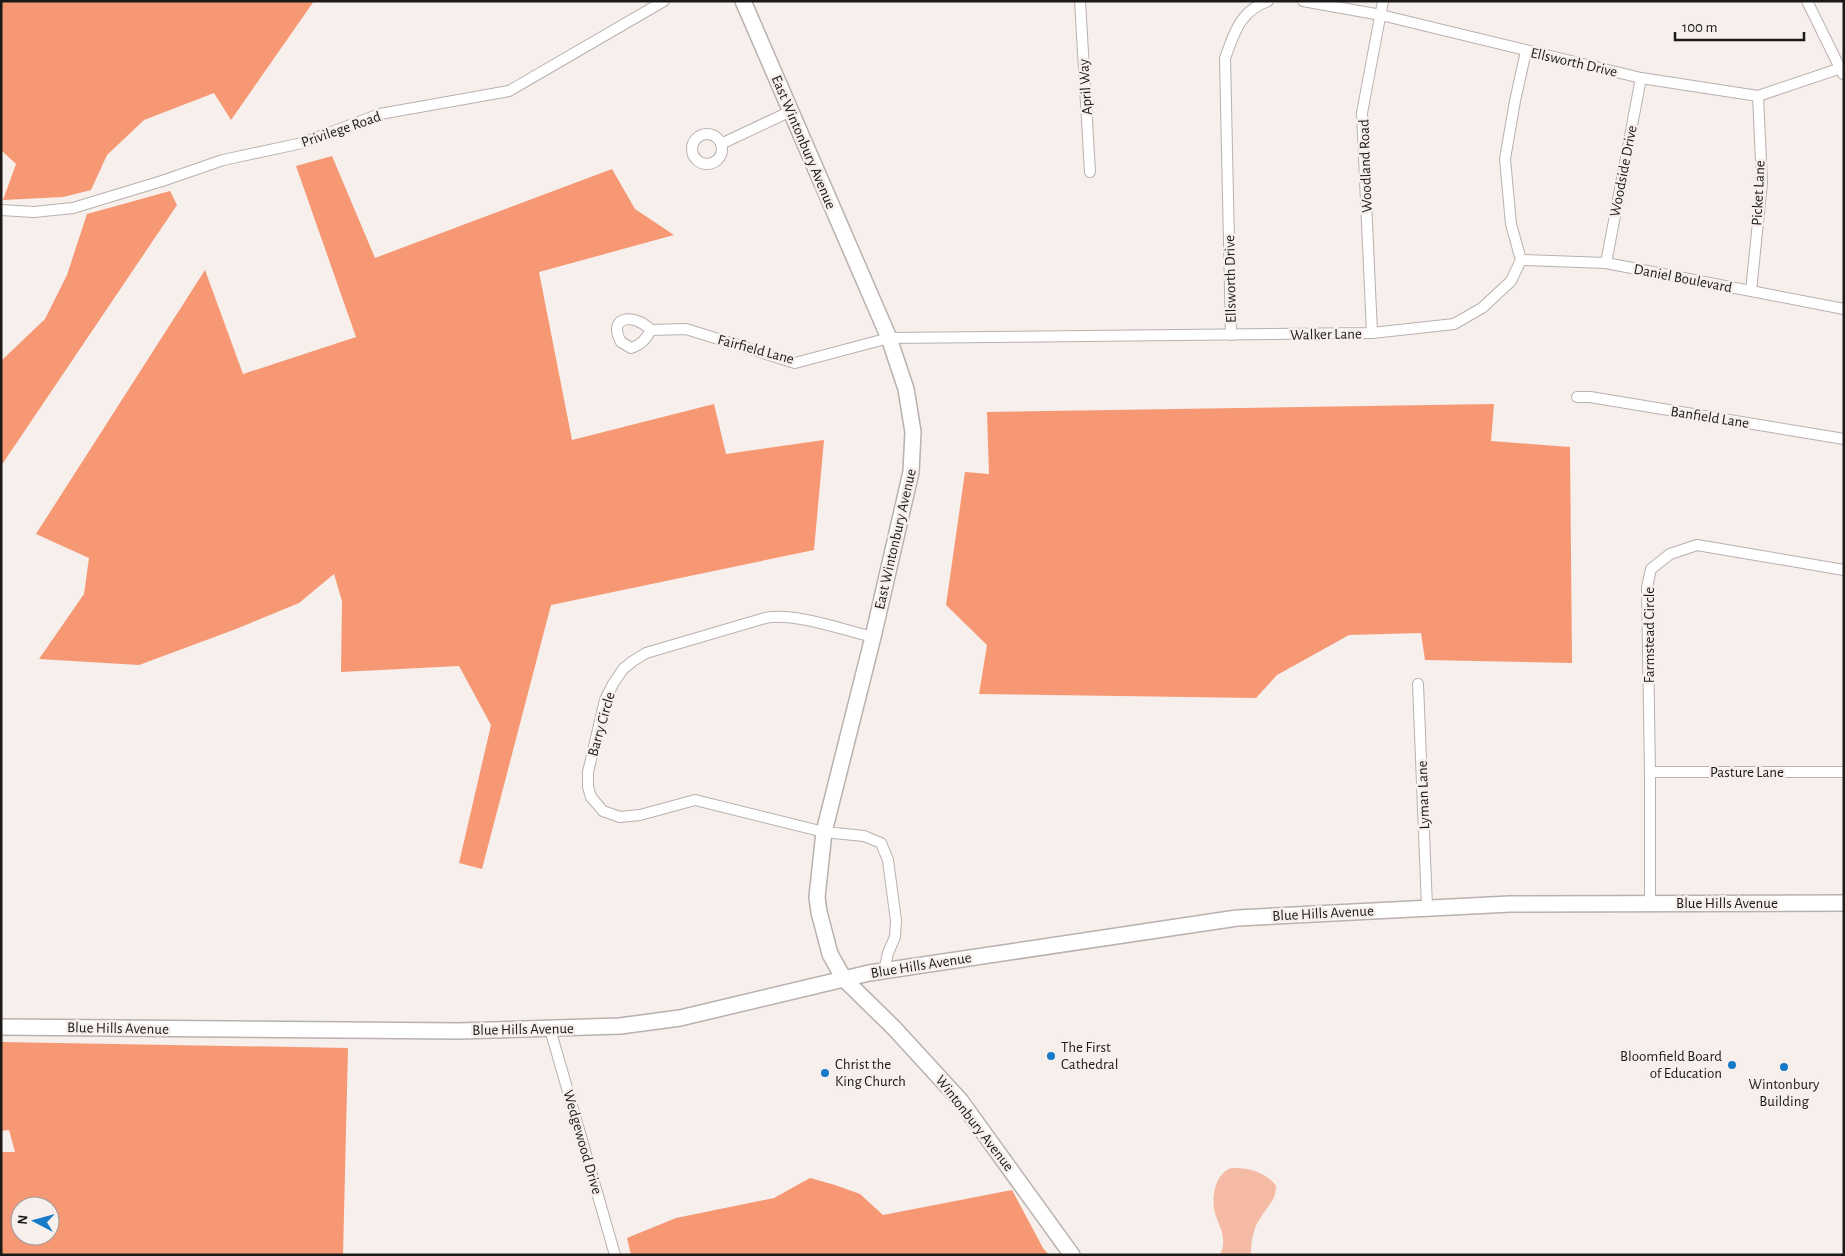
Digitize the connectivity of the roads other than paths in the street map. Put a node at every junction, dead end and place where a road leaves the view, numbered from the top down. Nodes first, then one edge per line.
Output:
1 (664, 1) edge
2 (743, 1) edge
3 (1080, 1) edge
4 (1268, 1) edge
5 (1303, 1) edge
6 (1383, 1) edge
7 (1807, 1) edge
8 (1380, 15) junction
9 (1526, 51) junction
10 (1843, 71) edge
11 (1641, 78) junction
12 (1758, 96) junction
13 (791, 111) junction
14 (721, 144) dead end
15 (1090, 172) dead end
16 (1, 210) edge
17 (1521, 260) junction
18 (1606, 264) junction
19 (1751, 291) junction
20 (1844, 309) edge
21 (651, 330) dead end
22 (1372, 333) junction
23 (1231, 335) junction
24 (889, 338) junction
25 (1577, 397) dead end
26 (1844, 439) edge
27 (1844, 570) edge
28 (873, 637) junction
29 (1418, 684) dead end
30 (1650, 772) junction
31 (1844, 772) edge
32 (824, 832) junction
33 (1650, 903) junction
34 (1844, 903) edge
35 (1427, 907) junction
36 (884, 970) junction
37 (844, 979) junction
38 (1, 1027) edge
39 (550, 1029) junction
40 (615, 1255) edge
41 (1072, 1255) edge

1 - 16 street, Privilege Road
2 - 13 main road, East Wintonbury Avenue
3 - 15 street, April Way
4 - 23 street, Ellsworth Drive
5 - 8 street, Ellsworth Drive
6 - 8 street, Woodland Road
7 - 10 street
8 - 9 street, Ellsworth Drive
8 - 22 street, Woodland Road
9 - 11 street, Ellsworth Drive
9 - 17 street
10 - 12 street, Ellsworth Drive
11 - 12 street, Ellsworth Drive
11 - 18 street, Woodside Drive
12 - 19 street, Picket Lane
13 - 14 street
13 - 24 main road, East Wintonbury Avenue
17 - 18 street, Daniel Boulevard
17 - 22 street, Walker Lane
18 - 19 street, Daniel Boulevard
19 - 20 street, Daniel Boulevard
21 - 24 street, Fairfield Lane
22 - 23 street, Walker Lane
23 - 24 street, Walker Lane
24 - 28 main road, East Wintonbury Avenue
25 - 26 street, Banfield Lane
27 - 30 street, Farmstead Circle
28 - 32 main road, East Wintonbury Avenue
28 - 32 street, Barry Circle
29 - 35 street, Lyman Lane
30 - 31 street, Pasture Lane
30 - 33 street, Farmstead Circle
32 - 36 street, Barry Circle
32 - 37 main road, East Wintonbury Avenue
33 - 34 main road, Blue Hills Avenue
33 - 35 main road, Blue Hills Avenue
35 - 36 main road, Blue Hills Avenue
36 - 37 main road, Blue Hills Avenue
37 - 39 main road, Blue Hills Avenue
37 - 41 main road, Wintonbury Avenue
38 - 39 main road, Blue Hills Avenue
39 - 40 street, Wedgewood Drive

